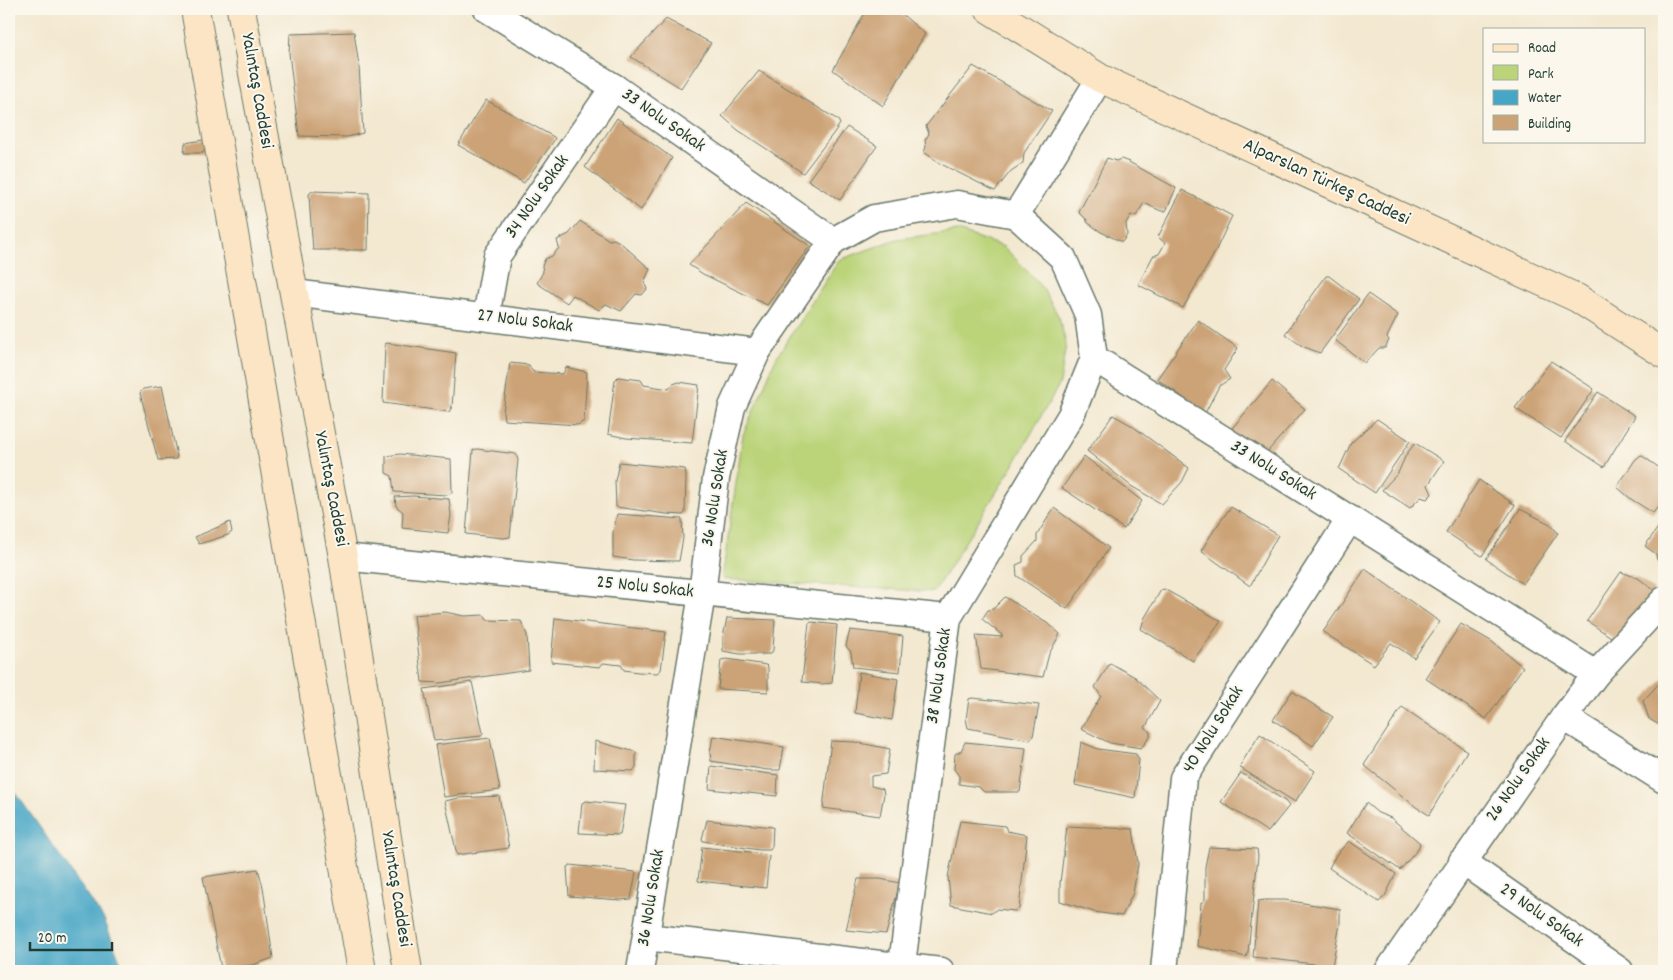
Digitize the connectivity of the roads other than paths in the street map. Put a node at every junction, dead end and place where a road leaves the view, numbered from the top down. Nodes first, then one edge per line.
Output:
1 (195, 9) edge
2 (241, 9) edge
3 (487, 9) edge
4 (989, 9) edge
5 (1100, 78) junction
6 (614, 87) junction
7 (1016, 214) junction
8 (833, 241) junction
9 (294, 293) junction
10 (486, 318) junction
11 (757, 352) junction
12 (1664, 354) edge
13 (1094, 358) junction
14 (1350, 519) junction
15 (343, 557) junction
16 (702, 594) junction
17 (1664, 600) edge
18 (948, 618) junction
19 (1596, 674) junction
20 (1564, 716) junction
21 (1664, 780) edge
22 (1462, 861) junction
23 (646, 937) junction
24 (901, 969) edge
25 (362, 971) edge
26 (408, 971) edge
27 (640, 971) edge
28 (941, 971) edge
29 (1164, 971) edge
30 (1388, 971) edge
31 (1620, 971) edge

1 - 25 main road
2 - 9 main road, Yalıntaş Caddesi
3 - 6 street, 33 Nolu Sokak
4 - 5 main road, Alparslan Türkeş Caddesi
5 - 7 street
5 - 12 main road, Alparslan Türkeş Caddesi
6 - 8 street, 33 Nolu Sokak
6 - 10 street, 34 Nolu Sokak
7 - 8 street, 36 Nolu Sokak
7 - 13 street
8 - 11 street, 36 Nolu Sokak
9 - 10 street, 27 Nolu Sokak
9 - 15 main road, Yalıntaş Caddesi
10 - 11 street, 27 Nolu Sokak
11 - 16 street, 36 Nolu Sokak
13 - 14 street, 33 Nolu Sokak
13 - 18 street, 38 Nolu Sokak
14 - 19 street, 33 Nolu Sokak
14 - 29 street, 40 Nolu Sokak
15 - 16 street, 25 Nolu Sokak
15 - 26 main road, Yalıntaş Caddesi
16 - 18 street, 25 Nolu Sokak
16 - 23 street, 36 Nolu Sokak
17 - 19 street, 26 Nolu Sokak
18 - 24 street, 38 Nolu Sokak
19 - 20 street, 26 Nolu Sokak
20 - 21 street
20 - 22 street, 26 Nolu Sokak
22 - 30 street, 26 Nolu Sokak
22 - 31 street, 29 Nolu Sokak
23 - 24 street
23 - 27 street, 36 Nolu Sokak
24 - 28 street

